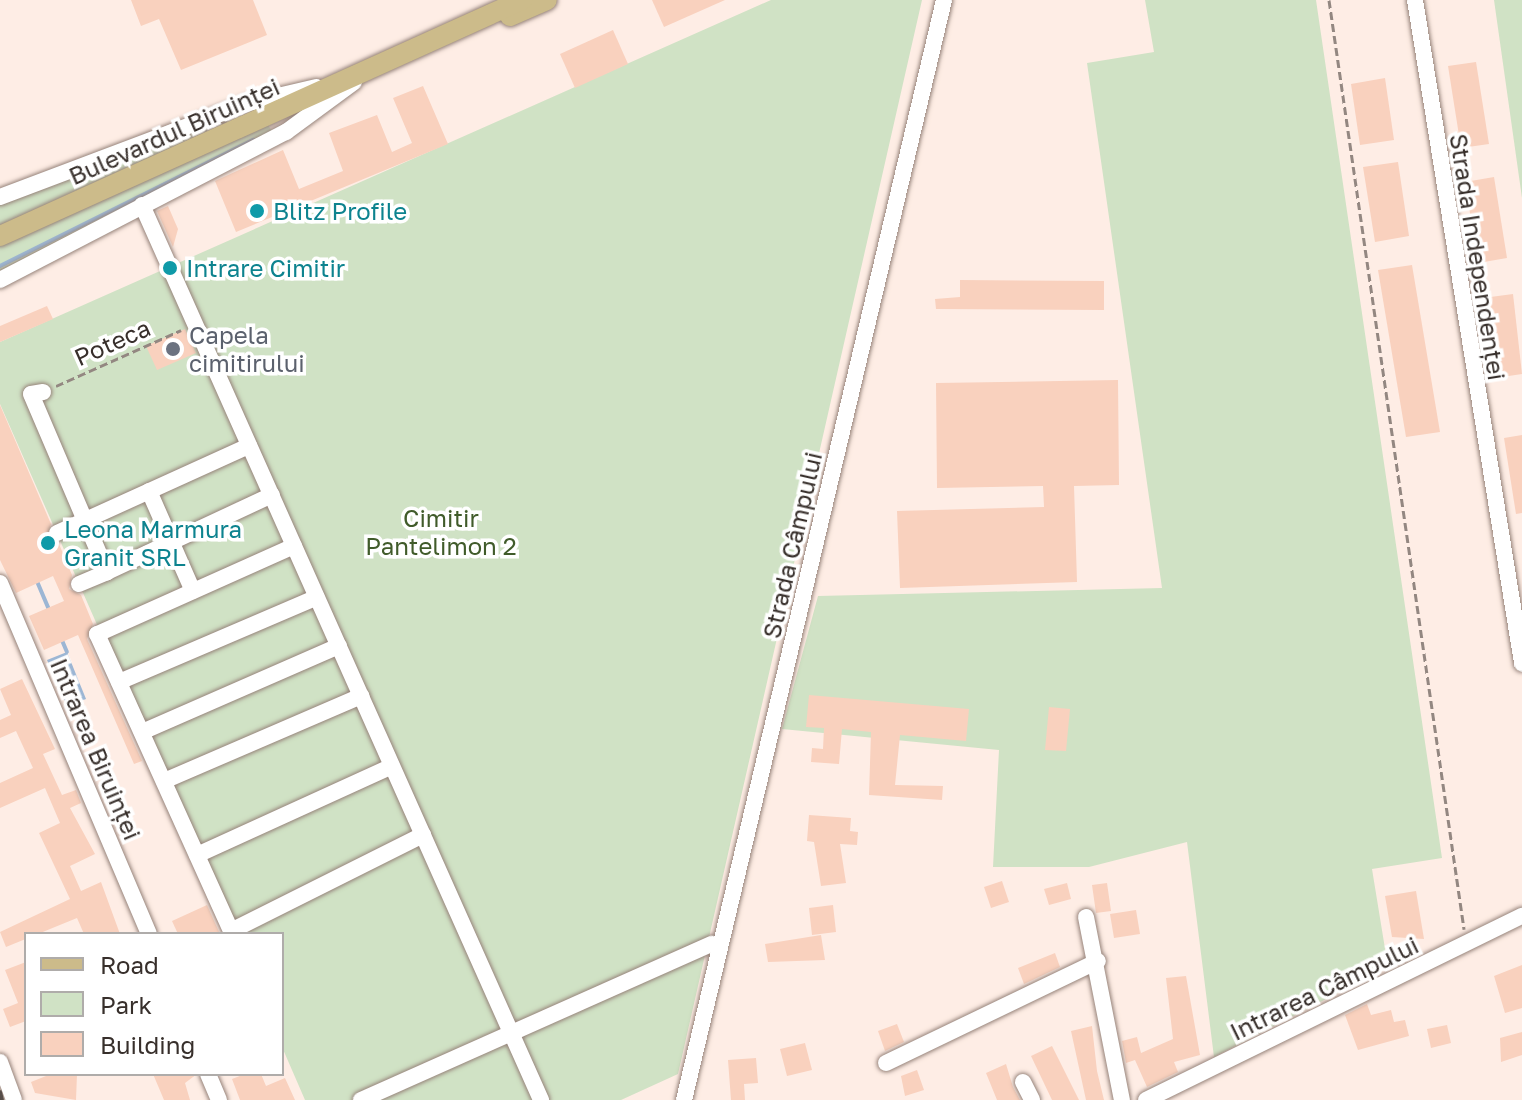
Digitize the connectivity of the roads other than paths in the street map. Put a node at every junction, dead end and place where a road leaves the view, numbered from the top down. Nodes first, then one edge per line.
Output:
1 (522, 0) edge
2 (547, 0) edge
3 (944, 0) edge
4 (1415, 0) edge
5 (365, 75) junction
6 (0, 197) edge
7 (142, 205) junction
8 (0, 236) edge
9 (0, 280) edge
10 (43, 392) road end
11 (249, 446) junction
12 (149, 491) junction
13 (272, 495) junction
14 (85, 520) junction
15 (57, 533) dead end
16 (171, 542) junction
17 (294, 546) junction
18 (107, 572) junction
19 (0, 583) edge
20 (79, 584) dead end
21 (193, 591) junction
22 (317, 597) junction
23 (339, 646) junction
24 (1522, 663) edge
25 (119, 682) junction
26 (361, 696) junction
27 (142, 732) junction
28 (392, 766) junction
29 (164, 781) junction
30 (423, 835) junction
31 (197, 855) junction
32 (1522, 916) edge
33 (1086, 917) dead end
34 (148, 932) edge
35 (712, 944) dead end
36 (1098, 961) junction
37 (510, 1032) junction
38 (0, 1062) edge
39 (886, 1063) dead end
40 (209, 1076) edge
41 (1023, 1082) dead end
42 (14, 1100) edge
43 (219, 1100) edge
44 (361, 1100) edge
45 (541, 1100) edge
46 (684, 1100) edge
47 (1032, 1100) edge
48 (1122, 1100) edge
49 (1146, 1100) edge

1 - 5 main road, Bulevardul Biruinței
2 - 5 main road, Bulevardul Biruinței
3 - 46 street, Strada Câmpului
4 - 24 street, Strada Independenței
5 - 6 street
5 - 7 street
5 - 8 main road, Bulevardul Biruinței
7 - 9 street
7 - 11 street
10 - 14 street
11 - 12 street
11 - 13 street
12 - 14 street
12 - 16 street
13 - 16 street
13 - 17 street
14 - 15 street
14 - 18 street
16 - 18 street
16 - 21 street
17 - 21 street
17 - 22 street
18 - 20 street
19 - 34 street, Intrarea Biruinței
21 - 25 street
22 - 23 street
22 - 25 street
23 - 26 street
23 - 27 street
25 - 27 street
26 - 28 street
26 - 29 street
27 - 29 street
28 - 30 street
28 - 31 street
29 - 31 street
30 - 31 street
30 - 37 street
32 - 49 street, Intrarea Câmpului
33 - 36 street
35 - 37 street
36 - 39 street
36 - 48 street
37 - 44 street
37 - 45 street
38 - 42 street
40 - 43 street
41 - 47 street

